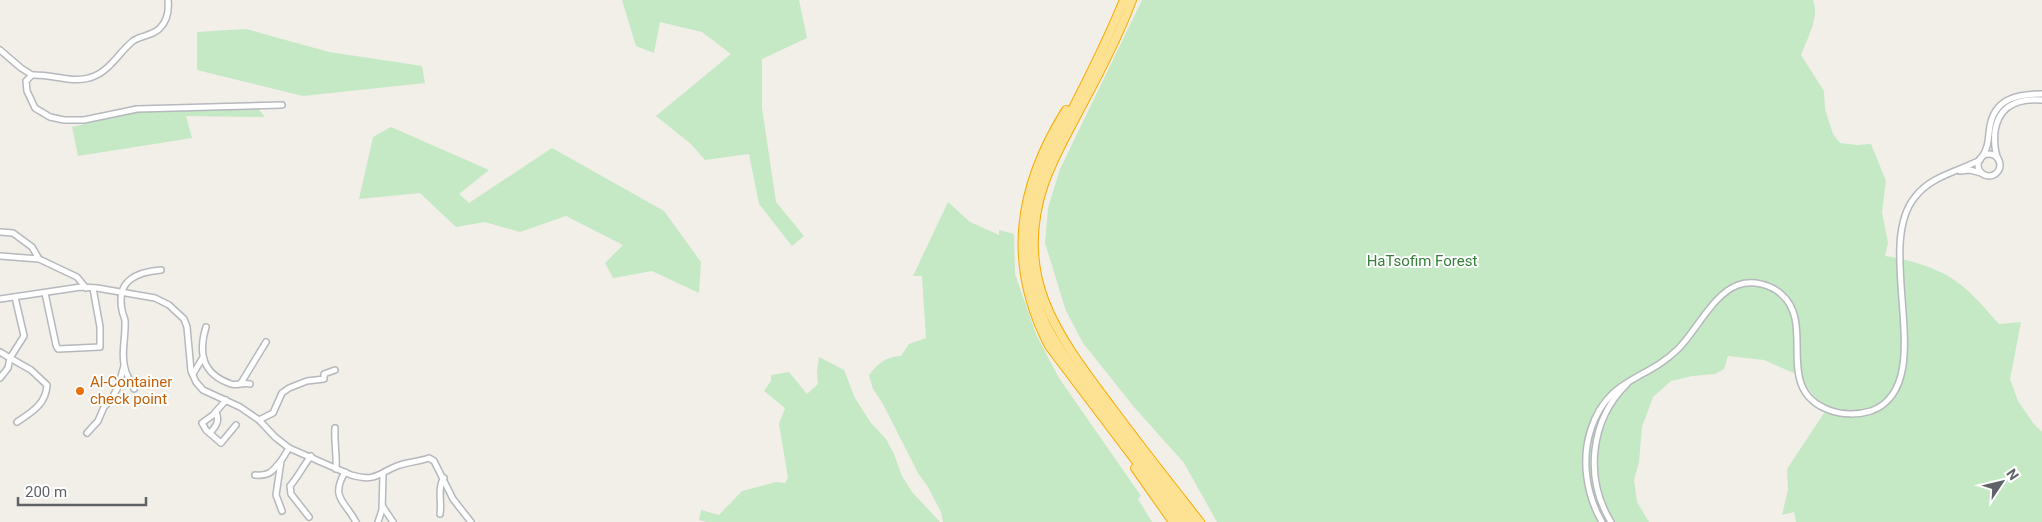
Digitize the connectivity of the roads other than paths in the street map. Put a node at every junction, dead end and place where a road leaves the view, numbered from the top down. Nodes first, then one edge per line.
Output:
1 (168, 0) edge
2 (1124, 0) edge
3 (1132, 0) edge
4 (0, 50) edge
5 (1096, 63) junction
6 (32, 75) junction
7 (2042, 94) edge
8 (2042, 100) edge
9 (282, 105) dead end
10 (1981, 158) junction
11 (1998, 158) junction
12 (1950, 173) junction
13 (1984, 174) junction
14 (0, 232) edge
15 (0, 256) edge
16 (39, 259) junction
17 (161, 270) dead end
18 (86, 288) junction
19 (93, 288) junction
20 (123, 292) junction
21 (45, 293) junction
22 (15, 297) junction
23 (0, 299) edge
24 (206, 327) dead end
25 (266, 342) dead end
26 (0, 352) edge
27 (10, 358) junction
28 (202, 359) junction
29 (124, 366) junction
30 (335, 370) dead end
31 (1642, 373) junction
32 (192, 374) junction
33 (0, 378) edge
34 (241, 383) junction
35 (250, 384) dead end
36 (134, 389) dead end
37 (1085, 394) junction
38 (226, 400) junction
39 (216, 412) junction
40 (258, 420) junction
41 (17, 422) dead end
42 (236, 425) dead end
43 (335, 428) dead end
44 (87, 433) dead end
45 (210, 433) junction
46 (289, 448) junction
47 (310, 456) junction
48 (280, 461) junction
49 (336, 468) junction
50 (345, 472) junction
51 (382, 474) junction
52 (255, 475) dead end
53 (444, 478) junction
54 (382, 506) junction
55 (282, 511) dead end
56 (440, 514) dead end
57 (309, 517) dead end
58 (356, 522) edge
59 (378, 522) edge
60 (393, 522) edge
61 (471, 522) edge
62 (1173, 522) edge
63 (1182, 522) edge
64 (1191, 522) edge
65 (1200, 522) edge
66 (1602, 522) edge
67 (1611, 522) edge

1 - 6 street
2 - 5 highway
3 - 65 highway
4 - 6 street
5 - 37 highway
5 - 64 highway
6 - 9 street
7 - 10 street
8 - 11 street
10 - 11 street
10 - 12 street
10 - 13 street
11 - 13 street
12 - 13 street
12 - 31 street
14 - 16 street
15 - 16 street
16 - 18 street
17 - 20 street
18 - 19 street
18 - 21 street
19 - 20 street
19 - 21 street
20 - 29 street
20 - 32 street
21 - 22 street
22 - 23 street
22 - 27 street
24 - 28 street
25 - 34 street
26 - 27 street
27 - 33 street
27 - 41 street
28 - 32 street
28 - 34 street
29 - 36 street
29 - 44 street
30 - 40 street
31 - 66 street
31 - 67 street
32 - 38 street
34 - 35 street
37 - 62 highway
37 - 63 highway
38 - 39 street
38 - 40 street
39 - 45 street
39 - 45 street
40 - 46 street
42 - 45 street
43 - 49 street
46 - 47 street
46 - 48 street
47 - 49 street
47 - 57 street
48 - 52 street
48 - 55 street
49 - 50 street
50 - 51 street
50 - 58 street
51 - 53 street
51 - 54 street
53 - 56 street
53 - 61 street
54 - 59 street
54 - 60 street

